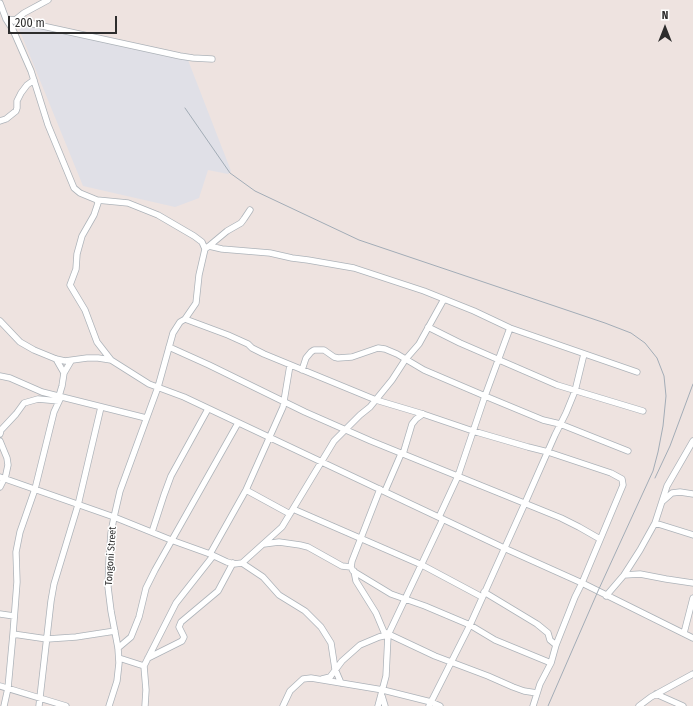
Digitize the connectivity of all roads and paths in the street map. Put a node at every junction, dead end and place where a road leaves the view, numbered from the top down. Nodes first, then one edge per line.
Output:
1 (48, 0) edge
2 (0, 3) edge
3 (6, 19) junction
4 (15, 20) junction
5 (13, 30) junction
6 (212, 59) dead end
7 (34, 80) junction
8 (0, 121) edge
9 (97, 200) junction
10 (250, 210) dead end
11 (207, 247) junction
12 (444, 299) junction
13 (185, 319) junction
14 (0, 321) edge
15 (428, 327) junction
16 (510, 328) junction
17 (169, 347) junction
18 (584, 354) junction
19 (499, 358) junction
20 (56, 359) junction
21 (111, 360) junction
22 (405, 360) junction
23 (71, 361) junction
24 (290, 365) junction
25 (302, 370) junction
26 (637, 372) dead end
27 (64, 374) junction
28 (0, 376) edge
29 (158, 388) junction
30 (575, 391) junction
31 (485, 396) junction
32 (60, 398) junction
33 (376, 400) junction
34 (285, 401) junction
35 (101, 407) junction
36 (208, 409) junction
37 (643, 411) dead end
38 (423, 414) junction
39 (146, 418) junction
40 (238, 423) junction
41 (560, 424) junction
42 (345, 430) junction
43 (473, 432) junction
44 (0, 434) edge
45 (270, 437) junction
46 (0, 441) edge
47 (693, 441) edge
48 (628, 451) dead end
49 (548, 452) junction
50 (690, 452) edge
51 (402, 454) junction
52 (322, 462) junction
53 (458, 476) junction
54 (3, 478) edge
55 (0, 487) edge
56 (35, 489) junction
57 (246, 490) junction
58 (382, 490) junction
59 (693, 494) edge
60 (525, 503) junction
61 (661, 503) junction
62 (78, 504) junction
63 (291, 512) junction
64 (114, 518) junction
65 (441, 518) junction
66 (655, 523) junction
67 (152, 532) junction
68 (693, 535) edge
69 (361, 538) junction
70 (600, 539) junction
71 (171, 540) junction
72 (261, 545) junction
73 (504, 548) junction
74 (211, 555) junction
75 (233, 563) junction
76 (242, 563) junction
77 (422, 565) junction
78 (353, 569) junction
79 (624, 575) junction
80 (582, 583) junction
81 (693, 583) edge
82 (483, 595) junction
83 (606, 596) junction
84 (693, 598) edge
85 (406, 599) junction
86 (0, 614) edge
87 (14, 616) junction
88 (470, 625) junction
89 (115, 631) junction
90 (684, 633) junction
91 (13, 634) junction
92 (388, 634) junction
93 (693, 638) edge
94 (47, 639) junction
95 (556, 645) junction
96 (118, 648) junction
97 (119, 658) junction
98 (148, 658) junction
99 (452, 662) junction
100 (551, 663) junction
101 (144, 666) junction
102 (335, 669) junction
103 (693, 674) edge
104 (318, 679) junction
105 (341, 683) junction
106 (0, 686) edge
107 (8, 688) junction
108 (382, 693) junction
109 (537, 693) junction
110 (656, 694) junction
111 (39, 697) junction
112 (430, 704) edge
113 (4, 706) edge
114 (39, 706) edge
115 (66, 706) edge
116 (109, 706) edge
117 (145, 706) edge
118 (283, 706) edge
119 (378, 706) edge
120 (385, 706) edge
121 (440, 706) edge
122 (533, 706) edge
123 (639, 706) edge
124 (683, 706) edge

1 - 4 street
2 - 3 street
3 - 4 street
3 - 5 street
4 - 5 street
4 - 6 street
5 - 7 street
7 - 8 street
7 - 9 street
9 - 11 street
9 - 21 street
10 - 11 street
11 - 12 street
11 - 13 street, Tongoni Street
12 - 15 street
12 - 16 street
13 - 17 street, Tongoni Street
13 - 24 street
14 - 20 street
15 - 19 street
15 - 22 street
16 - 18 street
16 - 19 street
17 - 29 street, Tongoni Street
17 - 34 street
18 - 26 street
18 - 30 street
19 - 30 street
19 - 31 street
20 - 23 street
20 - 27 street
21 - 23 street
21 - 29 street
22 - 25 street
22 - 31 street
22 - 33 street
23 - 27 street
24 - 25 street
24 - 34 street
25 - 33 street
27 - 32 street
28 - 32 street
29 - 36 street
29 - 39 street, Tongoni Street
30 - 37 street
30 - 41 street
31 - 41 street
31 - 43 street
32 - 35 street
32 - 44 street
32 - 56 street
33 - 38 street
33 - 42 street
34 - 42 street
34 - 45 street
35 - 39 street
35 - 62 street
36 - 40 street
36 - 67 street
38 - 43 street
38 - 51 street
39 - 64 street, Tongoni Street
40 - 45 street
40 - 71 street
41 - 48 street
41 - 49 street
42 - 51 street
42 - 52 street
43 - 49 street
43 - 53 street
45 - 52 street
45 - 57 street
46 - 54 street
47 - 50 street
49 - 60 street
49 - 70 street
50 - 61 street
51 - 53 street
51 - 58 street
52 - 58 street
52 - 63 street
53 - 60 street
53 - 65 street
54 - 55 street
54 - 56 street
56 - 62 street
56 - 87 street
57 - 63 street
57 - 74 street
58 - 65 street
58 - 69 street
59 - 61 street
60 - 70 street
60 - 73 street
61 - 66 street
62 - 64 street
62 - 94 street
63 - 69 street
63 - 72 street
64 - 67 street
64 - 89 street, Tongoni Street
65 - 73 street
65 - 77 street
66 - 68 street
66 - 79 street
67 - 71 street
69 - 77 street
69 - 78 street
70 - 80 street
71 - 74 street
71 - 96 street
72 - 76 street
72 - 78 street
73 - 80 street
73 - 82 street
74 - 75 street
74 - 98 street
75 - 76 street
75 - 98 street
76 - 102 street
77 - 82 street
77 - 85 street
78 - 85 street
78 - 92 street
79 - 81 street
79 - 83 street
80 - 83 street
80 - 95 street
82 - 88 street
82 - 95 street
83 - 90 street
84 - 90 street
85 - 88 street
85 - 92 street
86 - 87 street
87 - 91 street
88 - 99 street
88 - 100 street
89 - 94 street
89 - 96 street, Tongoni Street
90 - 93 street
91 - 94 street
91 - 107 street
92 - 99 street
92 - 102 street
92 - 108 street
94 - 111 street
95 - 100 street
96 - 97 street, Tongoni Street
97 - 101 street
97 - 116 street, Tongoni Street
98 - 101 street
99 - 109 street
99 - 112 street
100 - 109 street
101 - 117 street
102 - 104 street
102 - 105 street
103 - 110 street
104 - 105 street
104 - 118 street
105 - 108 street
106 - 107 street
107 - 111 street
107 - 113 street
108 - 112 street
108 - 119 street
108 - 120 street
109 - 122 street
110 - 123 street
110 - 124 street
111 - 114 street
111 - 115 street
112 - 121 street

